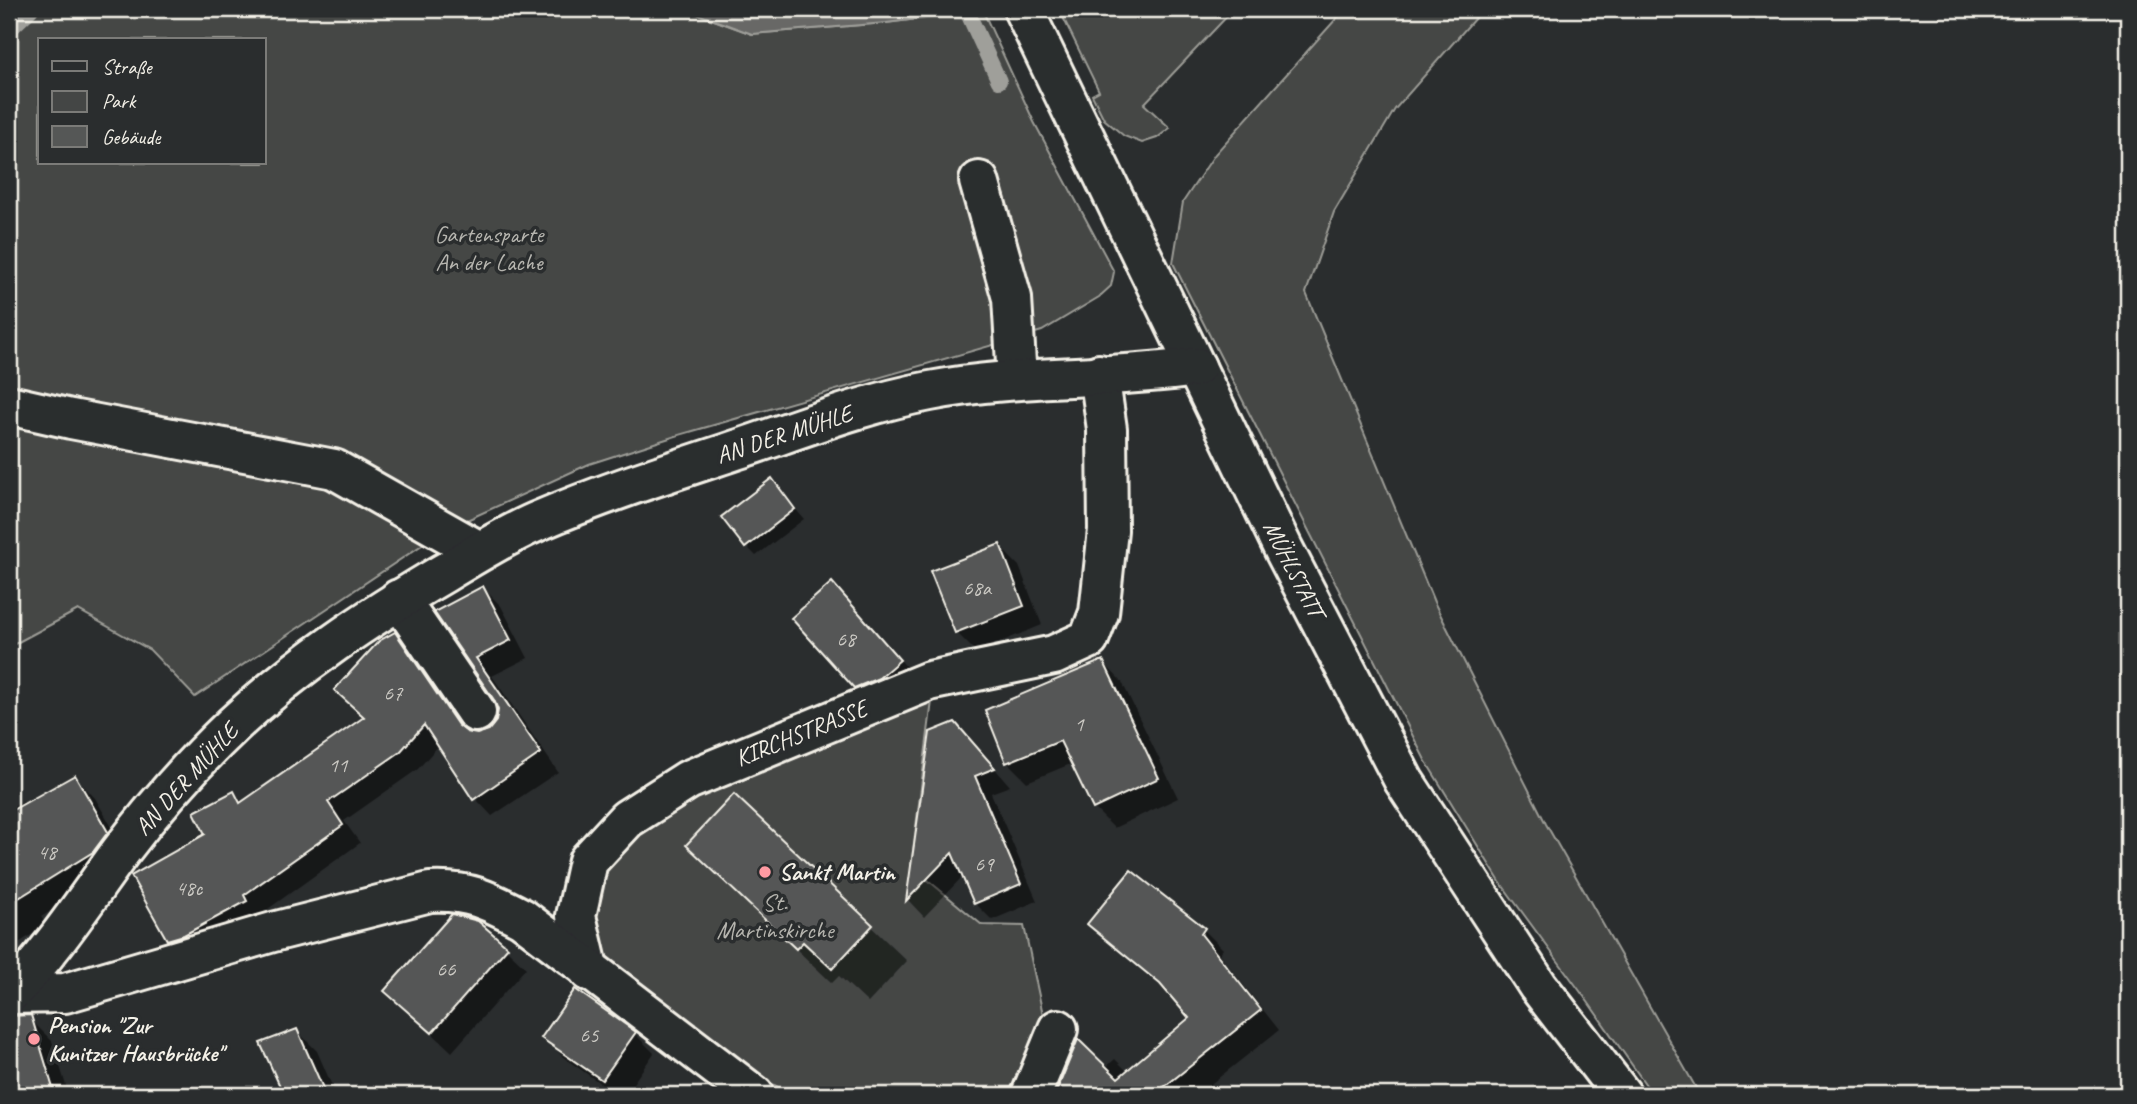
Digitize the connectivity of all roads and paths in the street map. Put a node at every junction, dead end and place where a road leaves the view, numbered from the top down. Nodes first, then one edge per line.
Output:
1 (1023, 9) edge
2 (979, 181) dead end
3 (1196, 367) junction
4 (1099, 374) junction
5 (1017, 380) junction
6 (9, 405) edge
7 (479, 551) junction
8 (399, 599) junction
9 (476, 712) dead end
10 (589, 971) junction
11 (10, 994) edge
12 (1058, 1029) dead end
13 (754, 1095) edge
14 (1031, 1095) edge
15 (1622, 1095) edge

1 - 3 street, MÜHLSTATT
2 - 5 street
3 - 4 street, AN DER MÜHLE
3 - 15 street, MÜHLSTATT
4 - 5 street, AN DER MÜHLE
4 - 10 street, KIRCHSTRASSE
5 - 7 street, AN DER MÜHLE
6 - 7 street
7 - 8 street, AN DER MÜHLE
8 - 9 street
8 - 11 street, AN DER MÜHLE
10 - 11 street
10 - 13 street
12 - 14 street

